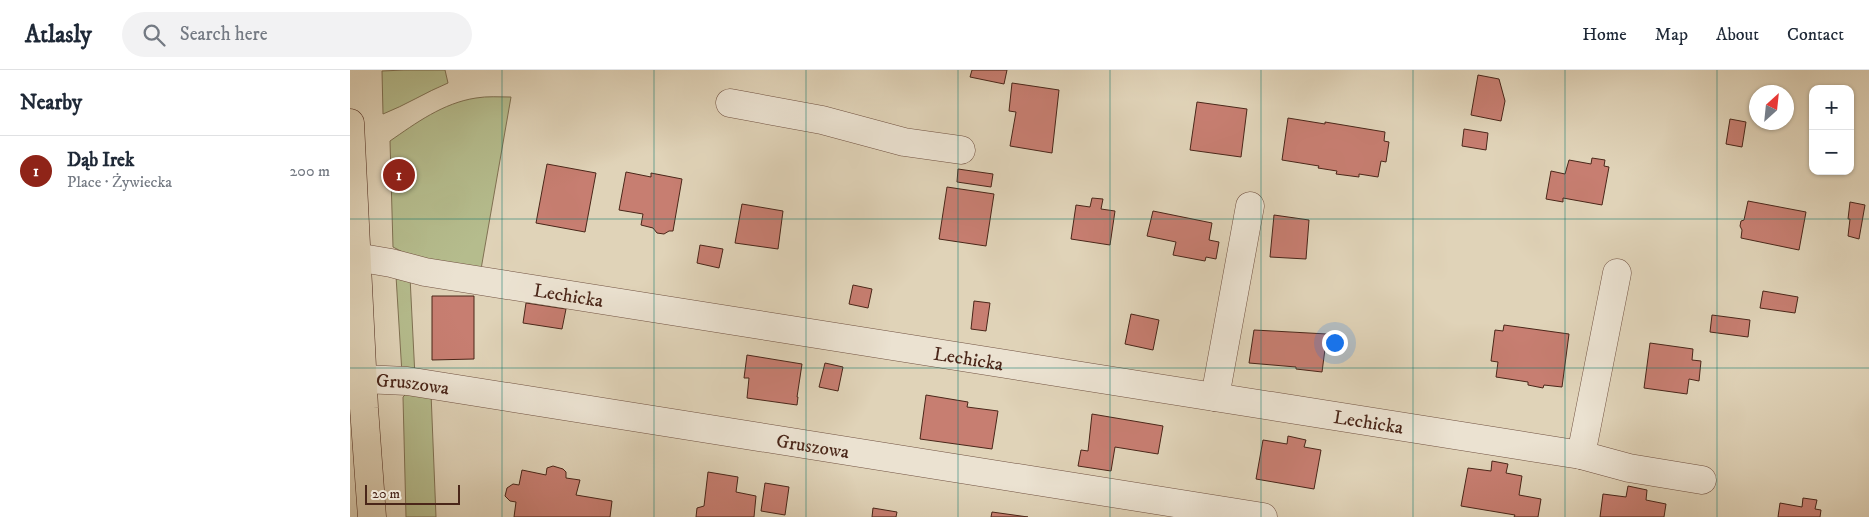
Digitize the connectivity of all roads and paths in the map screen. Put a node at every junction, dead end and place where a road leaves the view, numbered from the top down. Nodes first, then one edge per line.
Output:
1 (730, 103) dead end
2 (350, 123) edge
3 (961, 150) dead end
4 (1250, 206) dead end
5 (356, 257) junction
6 (1617, 273) dead end
7 (355, 319) edge
8 (363, 379) junction
9 (1215, 397) junction
10 (357, 414) edge
11 (1581, 455) junction
12 (1702, 480) dead end
13 (1263, 516) edge
14 (372, 517) edge

1 - 3 street
2 - 5 main road
4 - 9 street
5 - 7 main road
5 - 9 street, Lechicka
6 - 11 street
7 - 8 main road
8 - 10 main road
8 - 13 street, Gruszowa
9 - 11 street, Lechicka
10 - 14 main road
11 - 12 street, Lechicka

